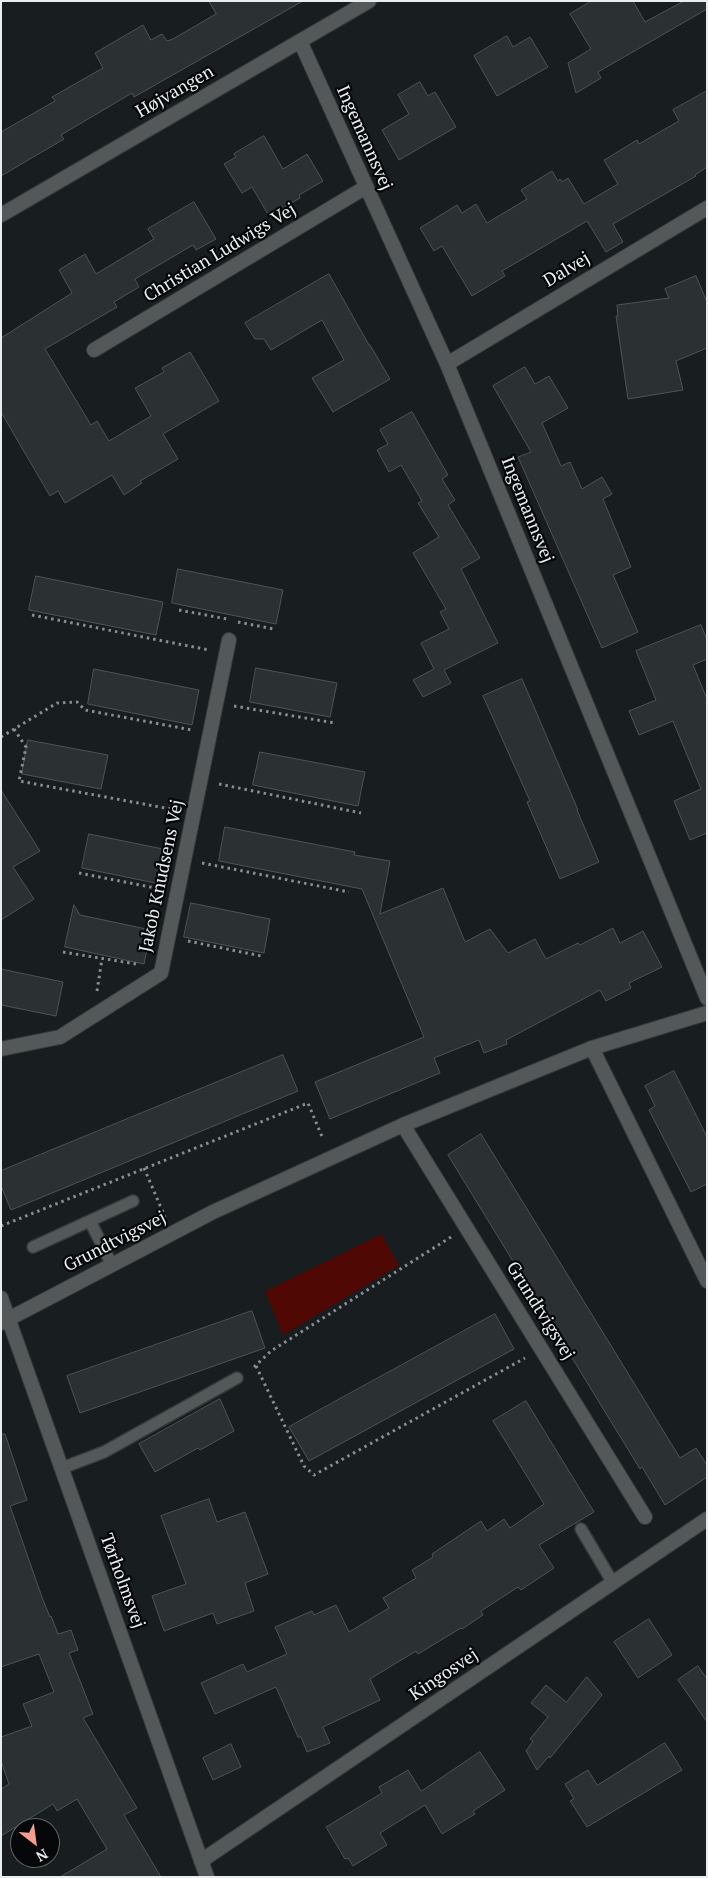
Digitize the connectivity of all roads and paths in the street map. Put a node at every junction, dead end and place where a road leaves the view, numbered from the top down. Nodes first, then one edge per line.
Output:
1 (369, 1) edge
2 (300, 41) junction
3 (366, 188) junction
4 (707, 208) edge
5 (1, 215) edge
6 (94, 350) dead end
7 (447, 364) junction
8 (32, 615) dead end
9 (229, 640) dead end
10 (226, 654) junction
11 (216, 703) junction
12 (335, 723) dead end
13 (14, 729) junction
14 (210, 733) junction
15 (1, 737) edge
16 (200, 780) junction
17 (361, 813) dead end
18 (194, 814) junction
19 (184, 859) junction
20 (79, 873) dead end
21 (178, 892) junction
22 (348, 892) dead end
23 (168, 936) junction
24 (63, 952) dead end
25 (261, 956) dead end
26 (162, 968) junction
27 (707, 998) edge
28 (707, 1013) edge
29 (592, 1048) junction
30 (1, 1049) edge
31 (403, 1125) junction
32 (330, 1159) junction
33 (144, 1168) junction
34 (133, 1201) dead end
35 (90, 1221) junction
36 (1, 1226) edge
37 (466, 1228) junction
38 (172, 1234) junction
39 (33, 1247) dead end
40 (112, 1265) junction
41 (707, 1281) edge
42 (1, 1298) edge
43 (5, 1320) edge
44 (541, 1349) junction
45 (256, 1366) junction
46 (237, 1378) joint
47 (62, 1468) junction
48 (645, 1517) dead end
49 (707, 1519) edge
50 (581, 1529) dead end
51 (613, 1583) junction
52 (202, 1861) junction
53 (207, 1877) edge

1 - 2 street, Højvangen
2 - 3 street, Ingemannsvej
2 - 5 street, Højvangen
3 - 6 street, Christian Ludwigs Vej
3 - 7 street, Ingemannsvej
4 - 7 street, Dalvej
7 - 27 street, Ingemannsvej
8 - 10 path
9 - 10 street, Jakob Knudsens Vej
10 - 11 street, Jakob Knudsens Vej
11 - 12 path
11 - 14 street, Jakob Knudsens Vej
13 - 14 path
13 - 15 path
13 - 18 path
14 - 16 street, Jakob Knudsens Vej
16 - 17 path
16 - 18 street, Jakob Knudsens Vej
18 - 19 street, Jakob Knudsens Vej
19 - 21 street, Jakob Knudsens Vej
19 - 22 path
20 - 21 path
21 - 23 street, Jakob Knudsens Vej
23 - 25 path
23 - 26 street, Jakob Knudsens Vej
24 - 26 path
26 - 30 street, Jakob Knudsens Vej
28 - 29 street, Grundtvigsvej
29 - 31 street, Grundtvigsvej
29 - 41 street
31 - 32 street, Grundtvigsvej
31 - 37 street, Grundtvigsvej
32 - 33 path
32 - 38 street, Grundtvigsvej
33 - 36 path
33 - 38 path
34 - 35 lane
35 - 39 lane
35 - 40 lane
37 - 44 street, Grundtvigsvej
37 - 45 path
38 - 40 street, Grundtvigsvej
40 - 43 street, Grundtvigsvej
42 - 43 street, Tørholmsvej
43 - 47 street, Tørholmsvej
44 - 45 path
44 - 48 street, Grundtvigsvej
45 - 46 path
46 - 47 lane
47 - 52 street, Tørholmsvej
49 - 51 street, Kingosvej
50 - 51 lane
51 - 52 street, Kingosvej
52 - 53 street, Tørholmsvej

